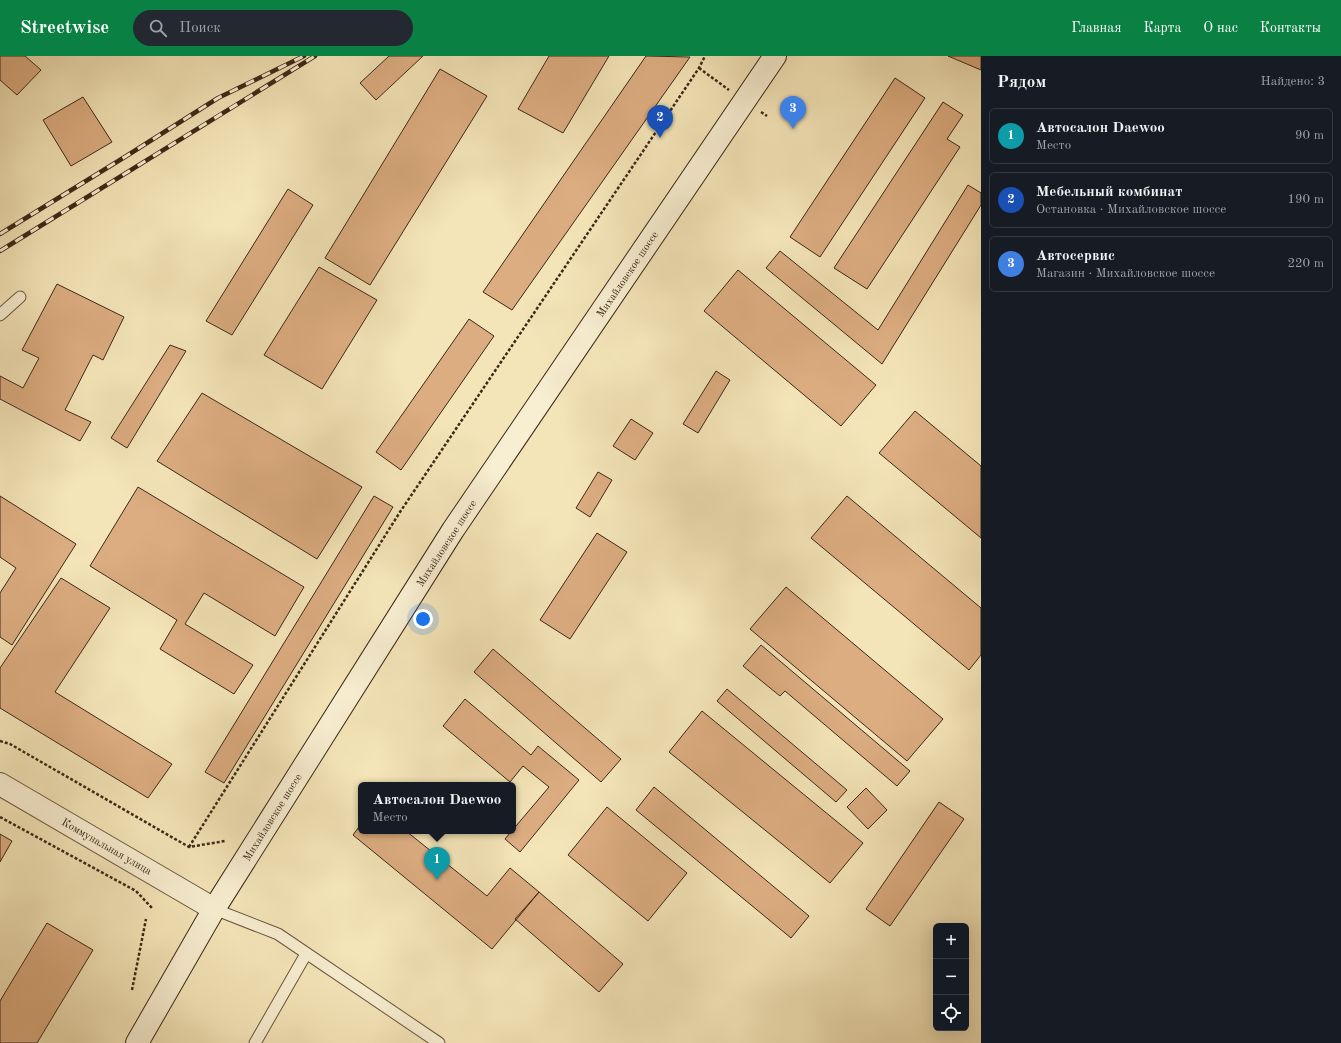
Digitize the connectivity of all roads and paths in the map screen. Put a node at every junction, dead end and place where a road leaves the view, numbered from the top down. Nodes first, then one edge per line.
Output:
1 (705, 56) edge
2 (770, 58) edge
3 (20, 297) dead end
4 (0, 315) edge
5 (0, 741) edge
6 (0, 784) edge
7 (0, 817) edge
8 (225, 842) dead end
9 (189, 847) junction
10 (152, 908) dead end
11 (214, 909) junction
12 (146, 919) dead end
13 (306, 954) junction
14 (132, 990) dead end
15 (137, 1043) edge
16 (254, 1043) edge
17 (439, 1043) edge

1 - 9 path
2 - 11 main road, Михайловское шоссе
3 - 4 lane
5 - 9 path
6 - 11 main road, Коммунальная улица
7 - 10 path
8 - 9 path
11 - 13 lane
11 - 15 main road, Михайловское шоссе
12 - 14 path
13 - 16 lane
13 - 17 lane

